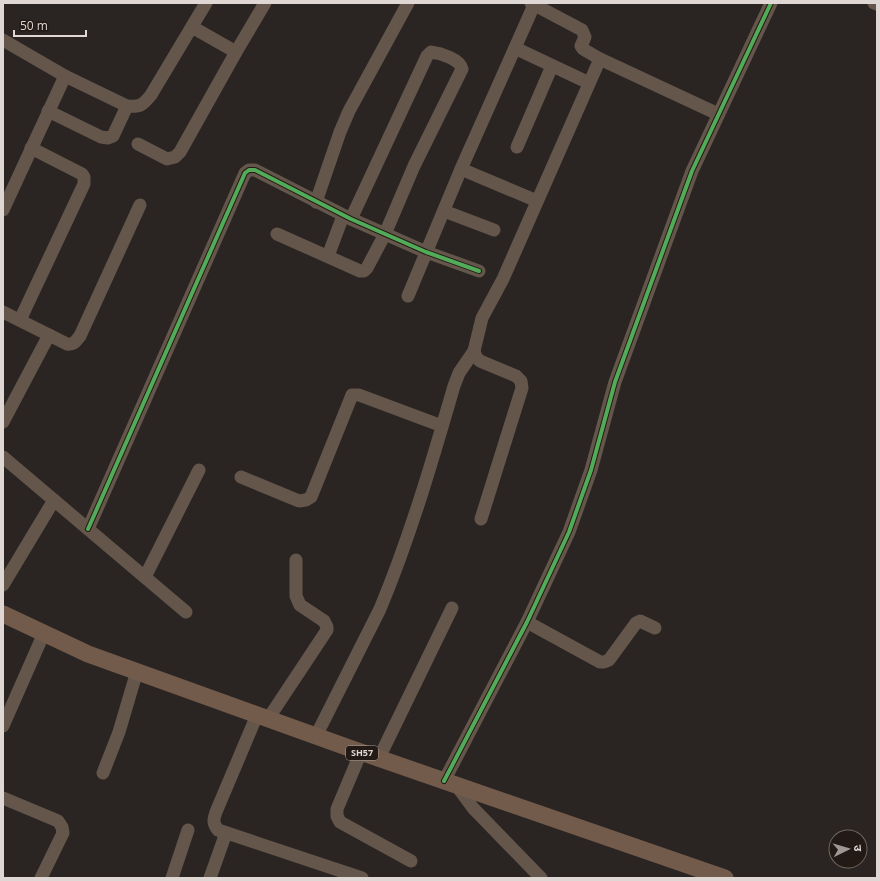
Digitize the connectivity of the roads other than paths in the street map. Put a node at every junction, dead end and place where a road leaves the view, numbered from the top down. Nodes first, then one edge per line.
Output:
1 (206, 3) edge
2 (265, 3) edge
3 (408, 3) edge
4 (771, 3) edge
5 (874, 3) edge
6 (532, 4) edge
7 (877, 4) edge
8 (192, 27) junction
9 (3, 40) edge
10 (515, 48) junction
11 (236, 52) junction
12 (600, 60) junction
13 (552, 66) junction
14 (65, 76) junction
15 (589, 83) junction
16 (127, 106) junction
17 (48, 111) junction
18 (718, 114) junction
19 (138, 144) dead end
20 (517, 147) dead end
21 (32, 148) junction
22 (461, 169) junction
23 (537, 201) junction
24 (316, 202) junction
25 (140, 205) dead end
26 (3, 210) edge
27 (444, 211) junction
28 (347, 218) junction
29 (494, 230) dead end
30 (277, 234) dead end
31 (385, 234) junction
32 (426, 252) junction
33 (328, 256) junction
34 (479, 272) dead end
35 (408, 296) dead end
36 (3, 312) edge
37 (20, 320) junction
38 (49, 335) junction
39 (474, 351) junction
40 (3, 422) edge
41 (442, 426) junction
42 (3, 457) edge
43 (199, 470) dead end
44 (241, 477) dead end
45 (54, 500) junction
46 (481, 519) dead end
47 (88, 529) junction
48 (296, 560) dead end
49 (145, 577) junction
50 (3, 585) edge
51 (452, 608) dead end
52 (186, 612) dead end
53 (3, 614) edge
54 (527, 622) junction
55 (655, 628) dead end
56 (44, 633) junction
57 (137, 671) junction
58 (262, 717) junction
59 (3, 726) edge
60 (316, 736) junction
61 (361, 752) junction
62 (379, 758) junction
63 (103, 773) dead end
64 (450, 783) junction
65 (3, 798) edge
66 (188, 830) dead end
67 (226, 833) junction
68 (411, 861) dead end
69 (357, 877) edge
70 (41, 878) edge
71 (172, 878) edge
72 (210, 878) edge
73 (541, 878) edge
74 (725, 878) edge

1 - 8 street
2 - 11 street
3 - 24 street
4 - 18 street
5 - 7 street
6 - 10 street
6 - 12 street
8 - 11 street
8 - 16 street
9 - 14 street
10 - 13 street
10 - 22 street
11 - 19 street
12 - 15 street
12 - 18 street
13 - 15 street
13 - 20 street
14 - 16 street
14 - 17 street
15 - 23 street
16 - 17 street
17 - 21 street
18 - 54 street
21 - 26 street
21 - 37 street
22 - 23 street
22 - 27 street
23 - 39 street
24 - 28 street
24 - 47 street
25 - 38 street
27 - 29 street
27 - 32 street
28 - 31 street
28 - 31 street
28 - 33 street
30 - 33 street
31 - 32 street
31 - 33 street
32 - 34 street
32 - 35 street
36 - 37 street
37 - 38 street
38 - 40 street
39 - 41 street
39 - 46 street
41 - 44 street
41 - 60 street
42 - 45 street
43 - 49 street
45 - 47 street
45 - 50 street
47 - 49 street
48 - 58 street
49 - 52 street
51 - 62 street
53 - 56 main road, SH57
54 - 55 street
54 - 64 street
56 - 57 main road, SH57
56 - 59 street
57 - 58 main road, SH57
57 - 63 street
58 - 60 main road, SH57
58 - 67 street
60 - 61 main road, SH57
61 - 62 main road, SH57
61 - 68 street
62 - 64 main road, SH57
64 - 73 street
64 - 74 main road, SH57
65 - 70 street
66 - 71 street
67 - 69 street
67 - 72 street

